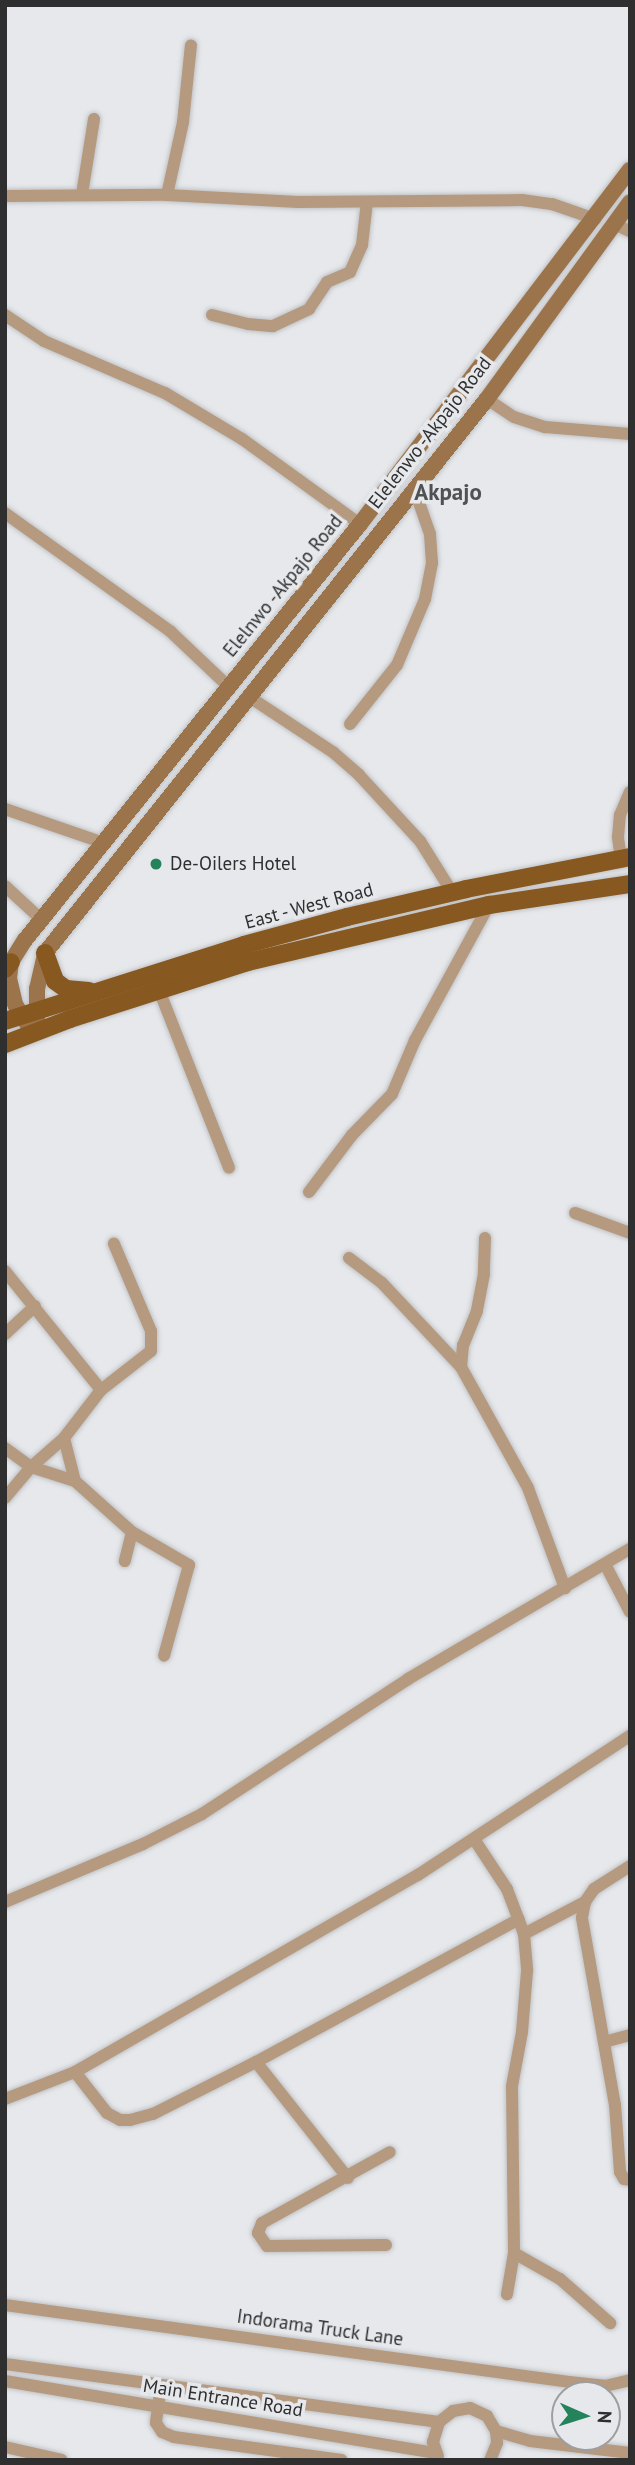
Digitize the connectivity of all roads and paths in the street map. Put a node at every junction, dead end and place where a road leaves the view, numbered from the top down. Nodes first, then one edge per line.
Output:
1 (191, 45) dead end
2 (94, 119) dead end
3 (630, 170) edge
4 (82, 194) junction
5 (167, 195) junction
6 (5, 196) edge
7 (367, 202) junction
8 (630, 202) edge
9 (596, 219) junction
10 (614, 224) junction
11 (630, 231) edge
12 (5, 315) edge
13 (212, 315) dead end
14 (487, 399) junction
15 (630, 433) edge
16 (414, 488) junction
17 (5, 513) edge
18 (360, 524) junction
19 (229, 687) junction
20 (247, 696) junction
21 (350, 724) dead end
22 (630, 792) edge
23 (5, 809) edge
24 (104, 844) junction
25 (626, 858) edge
26 (630, 884) edge
27 (5, 886) edge
28 (452, 892) junction
29 (489, 905) junction
30 (42, 920) junction
31 (45, 953) junction
32 (8, 965) edge
33 (159, 990) junction
34 (99, 991) junction
35 (21, 1016) edge
36 (36, 1032) junction
37 (5, 1044) edge
38 (229, 1168) dead end
39 (309, 1192) dead end
40 (575, 1213) dead end
41 (630, 1233) edge
42 (485, 1238) dead end
43 (114, 1244) dead end
44 (349, 1258) dead end
45 (5, 1271) edge
46 (35, 1306) junction
47 (5, 1334) edge
48 (461, 1367) junction
49 (101, 1390) junction
50 (64, 1437) junction
51 (5, 1448) edge
52 (31, 1467) junction
53 (75, 1481) junction
54 (5, 1498) edge
55 (132, 1532) junction
56 (630, 1549) edge
57 (125, 1561) dead end
58 (605, 1564) junction
59 (565, 1587) junction
60 (630, 1612) edge
61 (164, 1656) dead end
62 (630, 1735) edge
63 (474, 1839) junction
64 (630, 1866) edge
65 (5, 1902) edge
66 (584, 1902) junction
67 (519, 1919) junction
68 (524, 1934) junction
69 (630, 2035) edge
70 (604, 2042) junction
71 (256, 2062) junction
72 (75, 2072) junction
73 (5, 2099) edge
74 (390, 2152) dead end
75 (348, 2178) junction
76 (630, 2180) edge
77 (386, 2245) dead end
78 (514, 2253) junction
79 (507, 2294) dead end
80 (5, 2305) edge
81 (610, 2323) dead end
82 (5, 2364) edge
83 (630, 2380) edge
84 (5, 2381) edge
85 (161, 2386) junction
86 (157, 2408) junction
87 (439, 2422) junction
88 (496, 2431) junction
89 (5, 2447) edge
90 (630, 2453) edge
91 (438, 2456) edge
92 (62, 2460) edge
93 (341, 2460) edge
94 (490, 2460) edge

1 - 5 street
2 - 4 street
3 - 9 main road, Elelnwo -Akpajo Road
4 - 5 street
4 - 6 street
5 - 7 street
7 - 9 street
7 - 13 street
8 - 10 main road, Elelenwo -Akpajo Road
9 - 18 main road, Elelnwo -Akpajo Road
10 - 11 street
10 - 14 main road, Elelenwo -Akpajo Road
12 - 18 street
14 - 15 street
14 - 16 main road, Elelenwo -Akpajo Road
16 - 20 main road, Elelenwo -Akpajo Road
16 - 21 street
17 - 19 street
18 - 19 main road, Elelnwo -Akpajo Road
19 - 24 main road, Elelnwo -Akpajo Road
20 - 28 street
20 - 31 main road, Elelenwo -Akpajo Road
22 - 25 street
23 - 24 street
24 - 30 main road, Elelnwo -Akpajo Road
25 - 28 main road, East - West Road
26 - 29 main road, East - West Road
27 - 30 street
28 - 34 main road, East - West Road
29 - 33 main road, East - West Road
29 - 39 street
30 - 32 main road, Elelnwo -Akpajo Road
31 - 34 main road
31 - 35 main road, Elelenwo -Akpajo Road
32 - 35 main road, Elelnwo -Akpajo Road
33 - 36 main road, East - West Road
33 - 38 street
34 - 35 main road, East - West Road
35 - 36 main road, Elelenwo -Akpajo Road
36 - 37 main road, East - West Road
40 - 41 street
42 - 48 street
43 - 49 street
44 - 48 street
45 - 46 street
46 - 47 street
46 - 49 street
48 - 59 street
49 - 50 street
50 - 52 street
50 - 53 street
51 - 52 street
52 - 53 street
52 - 54 street
53 - 55 street
55 - 57 street
55 - 61 street
56 - 58 street
58 - 59 street
58 - 60 street
59 - 65 street
62 - 63 street
63 - 67 street
63 - 72 street
64 - 66 street
66 - 68 street
66 - 70 street
67 - 68 street
67 - 71 street
68 - 78 street
69 - 70 street
70 - 76 street
71 - 72 street
71 - 75 street
72 - 73 street
74 - 75 street
75 - 77 street
78 - 79 street
78 - 81 street
80 - 83 street, Indorama Truck Lane
82 - 85 street
84 - 86 street, Main Entrance Road
85 - 86 street
85 - 87 street
86 - 91 street, Main Entrance Road
86 - 93 street
87 - 88 street
87 - 91 street
88 - 90 street
88 - 94 street
89 - 92 street

